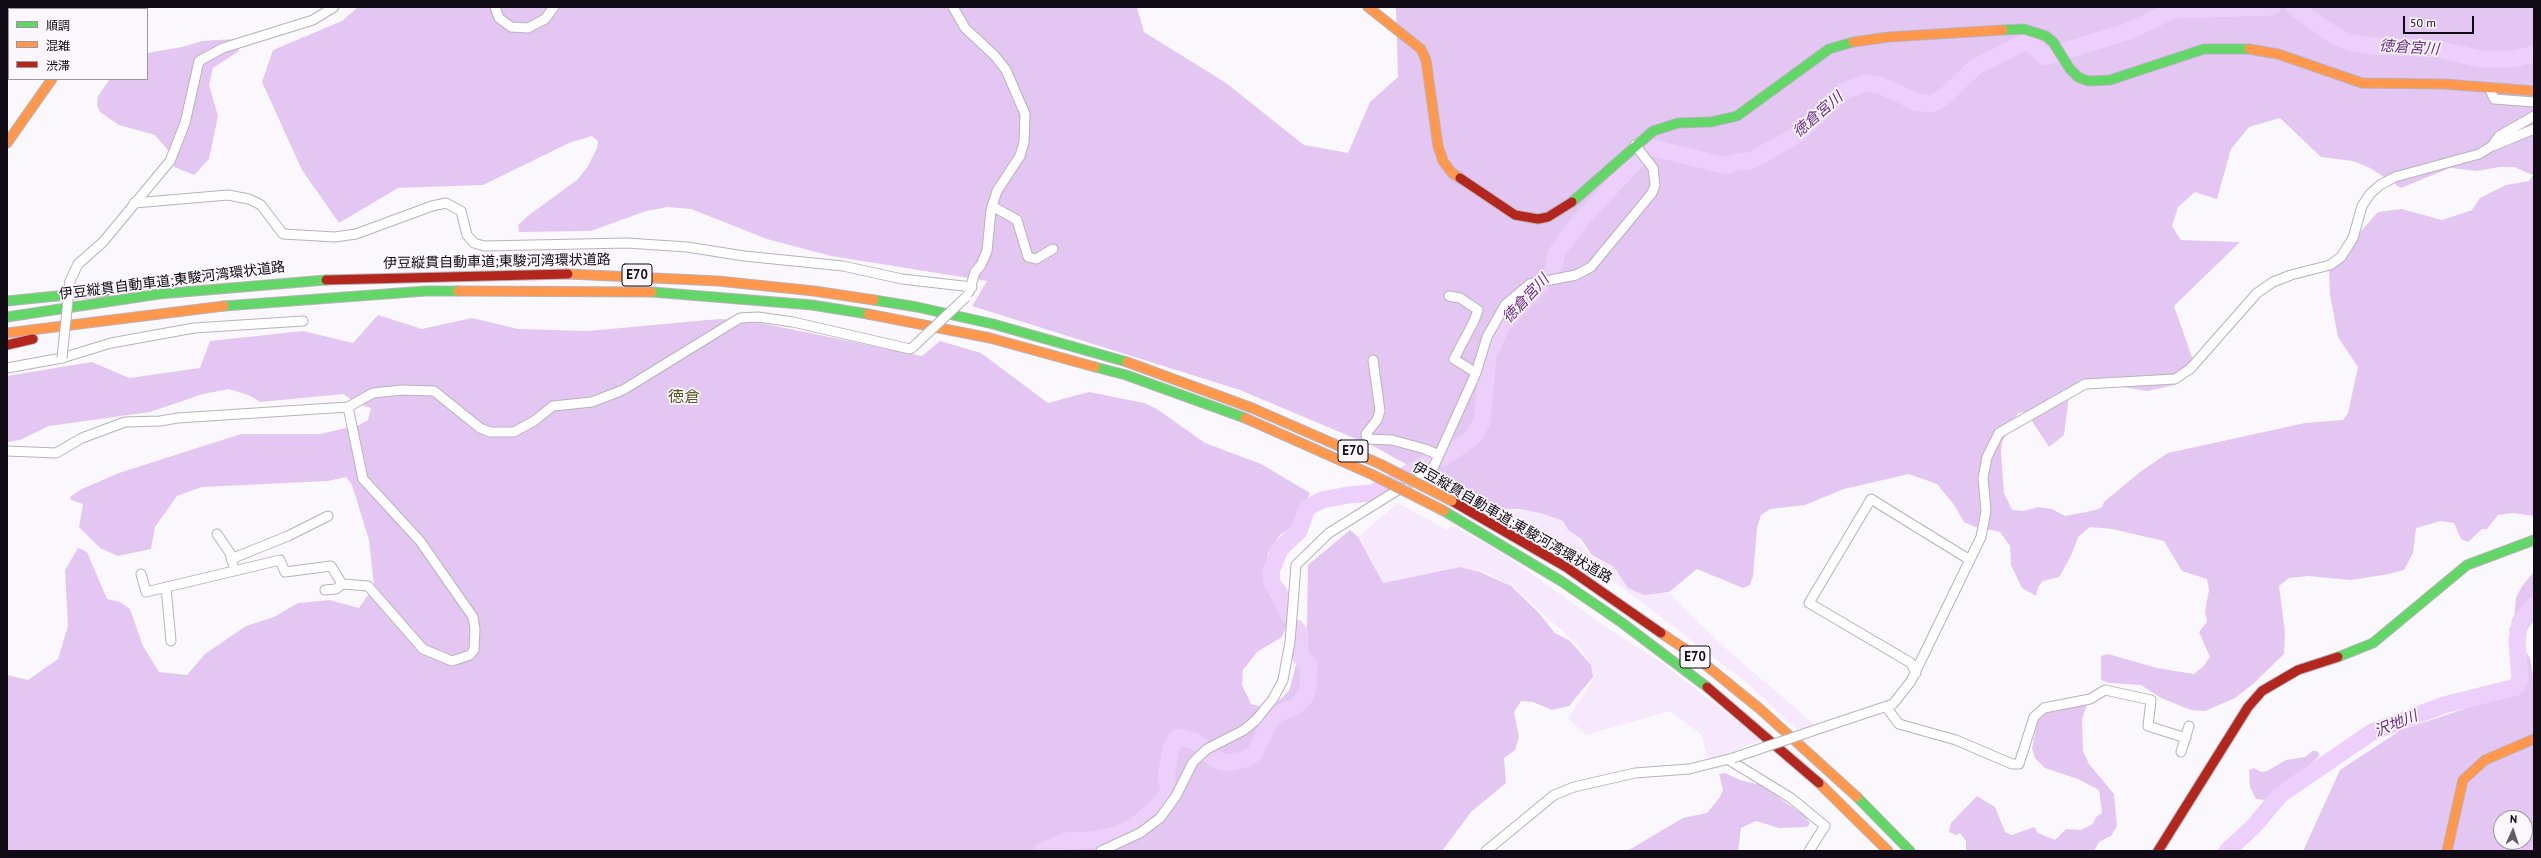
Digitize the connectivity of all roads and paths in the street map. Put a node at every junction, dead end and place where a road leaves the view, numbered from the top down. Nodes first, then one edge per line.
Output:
1 (334, 7) edge
2 (495, 7) edge
3 (554, 7) edge
4 (953, 7) edge
5 (1368, 7) edge
6 (51, 80) edge
7 (2490, 89) junction
8 (2534, 91) edge
9 (2534, 102) edge
10 (2534, 116) edge
11 (2534, 129) edge
12 (7, 143) edge
13 (1635, 145) junction
14 (2492, 146) junction
15 (134, 203) junction
16 (992, 206) junction
17 (1052, 249) dead end
18 (241, 285) junction
19 (972, 287) junction
20 (1449, 296) dead end
21 (316, 298) junction
22 (7, 301) edge
23 (7, 317) edge
24 (303, 321) dead end
25 (7, 333) edge
26 (7, 345) edge
27 (62, 358) junction
28 (1373, 360) dead end
29 (7, 368) edge
30 (1476, 373) junction
31 (348, 407) junction
32 (7, 451) edge
33 (1439, 455) junction
34 (328, 516) dead end
35 (217, 534) dead end
36 (2534, 540) edge
37 (231, 558) junction
38 (1970, 560) junction
39 (235, 571) junction
40 (141, 574) dead end
41 (342, 584) junction
42 (166, 587) junction
43 (325, 590) dead end
44 (171, 641) dead end
45 (1916, 673) junction
46 (1886, 707) junction
47 (2189, 726) dead end
48 (2186, 738) junction
49 (2534, 739) edge
50 (2182, 752) dead end
51 (1731, 759) junction
52 (1101, 851) edge
53 (1486, 851) edge
54 (1809, 851) edge
55 (1888, 851) edge
56 (1910, 851) edge
57 (2158, 851) edge
58 (2447, 851) edge

1 - 15 street
2 - 3 street
4 - 16 street
5 - 13 main road
6 - 12 main road
7 - 8 main road
7 - 9 street
7 - 13 main road
10 - 14 street
11 - 14 street
13 - 30 street
14 - 38 street
15 - 19 street
15 - 27 street, bridge
16 - 17 street
16 - 19 street
18 - 22 main road
18 - 23 main road, 伊豆縦貫自動車道;東駿河湾環状道路 / E70
18 - 56 main road, 伊豆縦貫自動車道;東駿河湾環状道路 / E70, bridge
19 - 31 street, bridge
20 - 30 street
21 - 25 main road, 伊豆縦貫自動車道;東駿河湾環状道路 / E70
21 - 26 main road
21 - 55 main road, 伊豆縦貫自動車道;東駿河湾環状道路 / E70, bridge
24 - 27 street
27 - 29 street
28 - 33 street
30 - 33 street
31 - 32 street
31 - 41 street
33 - 52 street
34 - 37 street
35 - 37 street
36 - 57 main road
37 - 39 street
38 - 45 street
38 - 45 street
39 - 41 street
39 - 42 street
40 - 42 street
41 - 43 street
42 - 44 street
45 - 46 street
46 - 48 street
46 - 51 street, bridge
47 - 48 street
48 - 50 street
49 - 58 main road
51 - 53 street
51 - 54 street

